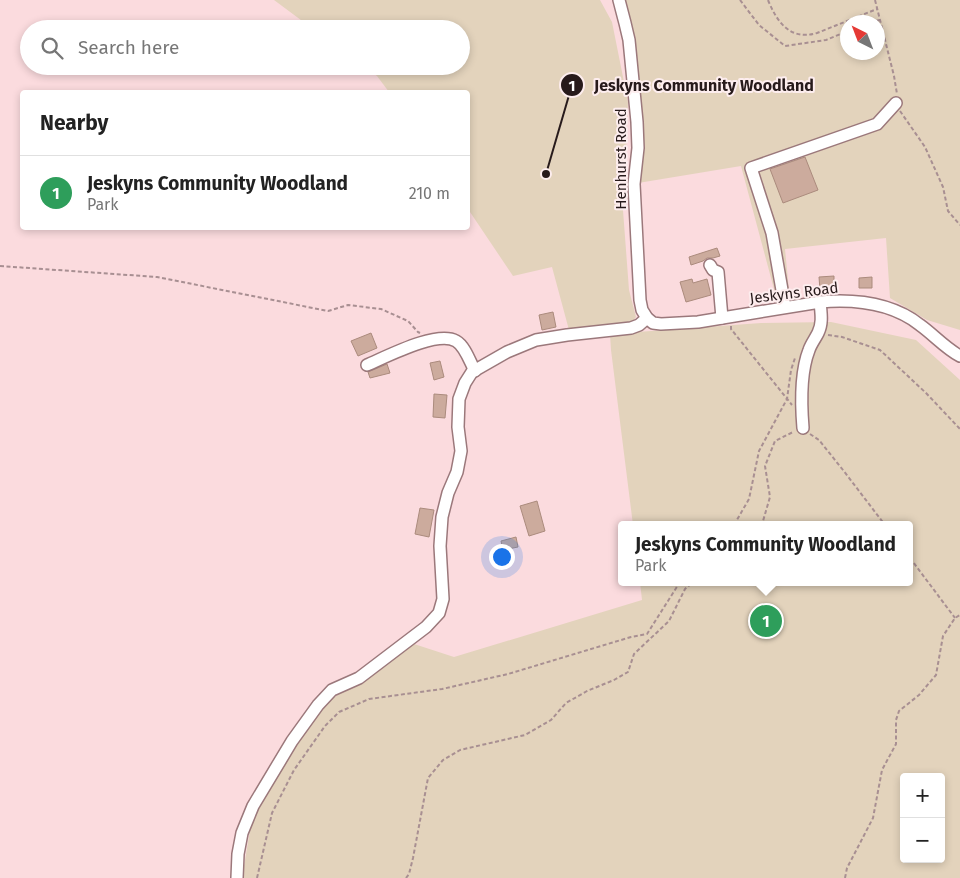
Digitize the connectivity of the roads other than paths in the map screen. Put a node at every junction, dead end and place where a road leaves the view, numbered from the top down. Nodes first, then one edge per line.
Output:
1 (619, 0) edge
2 (896, 102) road end
3 (710, 265) dead end
4 (820, 302) junction
5 (786, 307) junction
6 (726, 317) junction
7 (647, 318) junction
8 (960, 356) edge
9 (367, 365) dead end
10 (475, 371) junction
11 (803, 428) road end
12 (237, 878) edge

1 - 7 street, Henhurst Road
2 - 5 street
3 - 6 street
4 - 5 street, Jeskyns Road
4 - 8 street, Jeskyns Road
4 - 11 street
5 - 6 street, Jeskyns Road
6 - 7 street, Jeskyns Road
7 - 10 street
9 - 10 street
10 - 12 street

